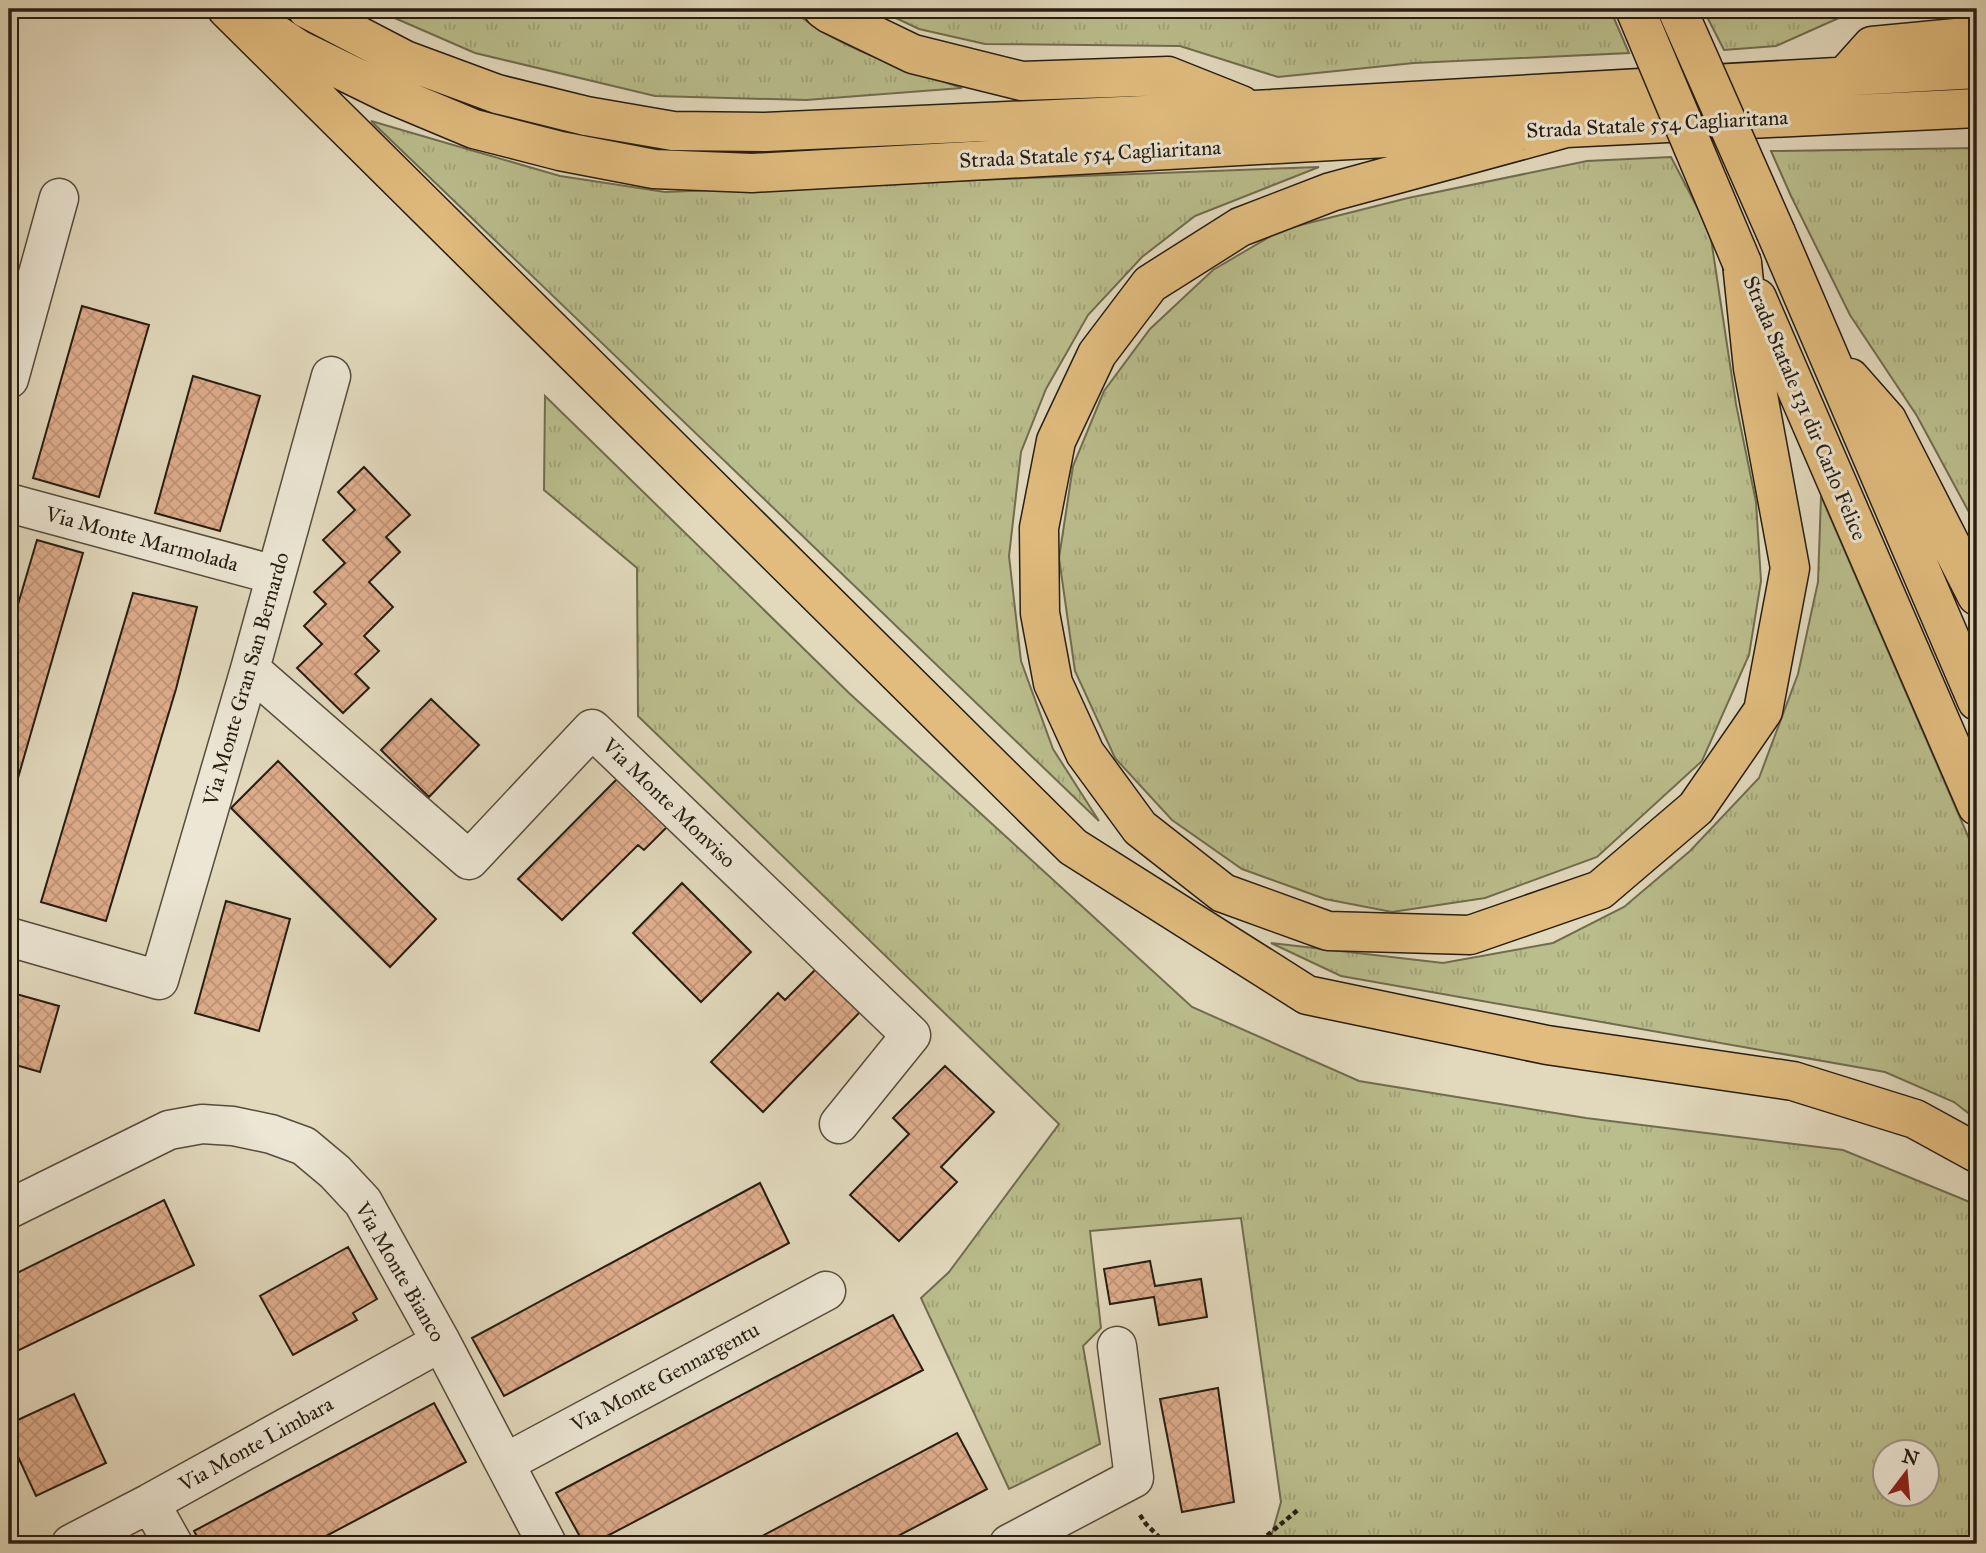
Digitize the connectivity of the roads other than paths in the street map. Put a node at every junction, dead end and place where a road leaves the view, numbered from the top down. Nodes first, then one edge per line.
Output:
1 (227, 9) edge
2 (237, 9) edge
3 (307, 9) edge
4 (822, 9) edge
5 (1635, 9) edge
6 (1677, 9) edge
7 (1977, 36) edge
8 (1977, 69) edge
9 (1846, 75) junction
10 (1977, 108) edge
11 (1253, 110) junction
12 (1566, 128) junction
13 (59, 198) dead end
14 (1742, 264) junction
15 (1829, 354) junction
16 (331, 376) dead end
17 (9, 379) edge
18 (9, 503) edge
19 (275, 575) junction
20 (1977, 596) edge
21 (250, 669) junction
22 (1977, 701) edge
23 (1977, 806) edge
24 (9, 937) edge
25 (839, 1124) dead end
26 (1977, 1153) edge
27 (9, 1209) edge
28 (826, 1291) dead end
29 (441, 1342) junction
30 (1117, 1346) dead end
31 (505, 1463) junction
32 (150, 1503) junction
33 (71, 1544) edge
34 (173, 1544) edge
35 (547, 1544) edge
36 (1009, 1544) edge

1 - 26 highway
2 - 12 highway, Strada Statale 554 Cagliaritana
3 - 11 highway, Strada Statale 554 Cagliaritana
4 - 11 highway
5 - 14 highway, Strada Statale 131 dir Carlo Felice, bridge
6 - 15 highway, Strada Statale 131 dir Carlo Felice, bridge
7 - 9 highway
8 - 9 highway
9 - 11 highway, Strada Statale 554 Cagliaritana
10 - 12 highway, Strada Statale 554 Cagliaritana
12 - 14 highway
13 - 17 street
14 - 23 highway, Strada Statale 131 dir Carlo Felice
15 - 20 highway
15 - 22 highway, Strada Statale 131 dir Carlo Felice
16 - 19 street, Via Monte Gran San Bernardo
18 - 19 street, Via Monte Marmolada
19 - 21 street, Via Monte Gran San Bernardo
21 - 24 street, Via Monte Gran San Bernardo
21 - 25 street, Via Monte Monviso
27 - 29 street, Via Monte Bianco
28 - 31 street, Via Monte Gennargentu
29 - 31 street, Via Monte Bianco
29 - 32 street, Via Monte Limbara
30 - 36 street
31 - 35 street, Via Monte Bianco
32 - 33 street, Via Monte Limbara
32 - 34 street

